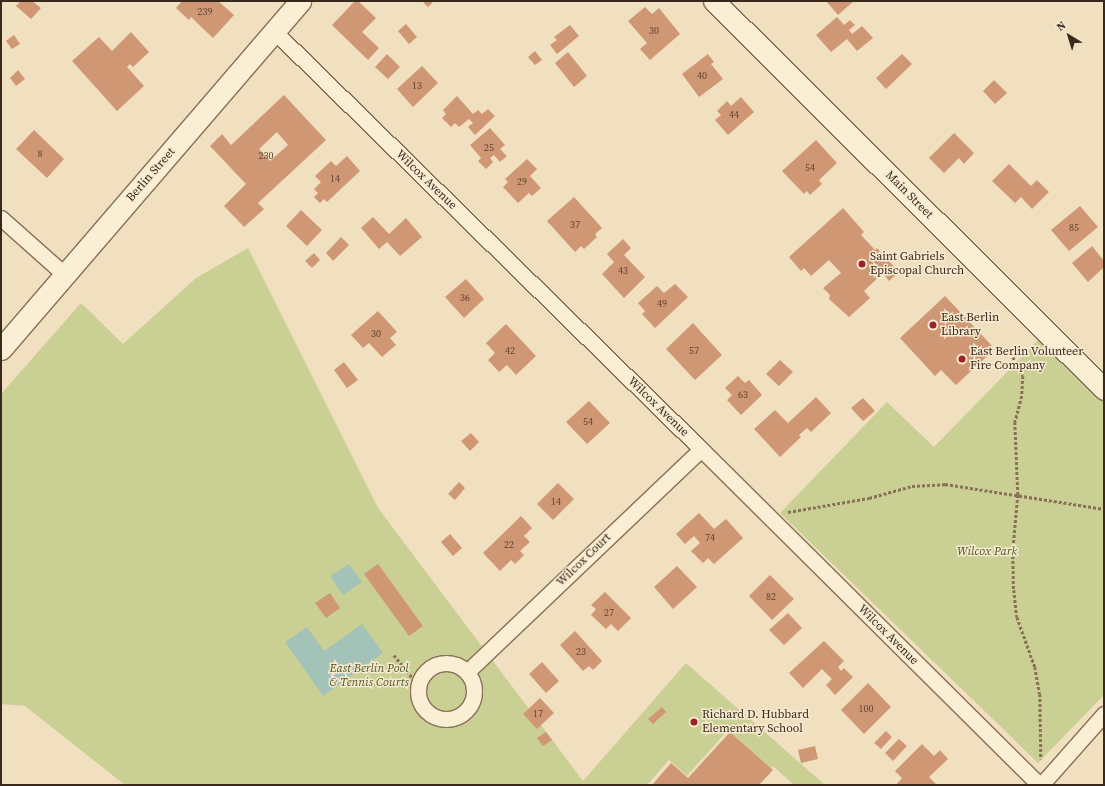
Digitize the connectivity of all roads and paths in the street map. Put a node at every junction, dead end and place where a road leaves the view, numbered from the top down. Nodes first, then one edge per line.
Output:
1 (300, 1) edge
2 (714, 1) edge
3 (274, 31) junction
4 (1, 218) edge
5 (65, 275) junction
6 (1, 349) edge
7 (1013, 356) dead end
8 (1104, 390) edge
9 (701, 449) junction
10 (1018, 495) junction
11 (1104, 509) edge
12 (768, 515) junction
13 (394, 655) dead end
14 (467, 672) junction
15 (418, 685) junction
16 (1104, 714) edge
17 (1041, 760) dead end
18 (1040, 785) edge

1 - 3 street, Berlin Street
2 - 8 street, Main Street
3 - 5 street, Berlin Street
3 - 9 street, Wilcox Avenue
4 - 5 street
5 - 6 street, Berlin Street
7 - 10 path
9 - 12 street, Wilcox Avenue
9 - 14 street, Wilcox Court
10 - 11 path
10 - 12 path
10 - 17 path
12 - 18 street, Wilcox Avenue
13 - 15 path
14 - 15 street
14 - 15 street
16 - 18 street

